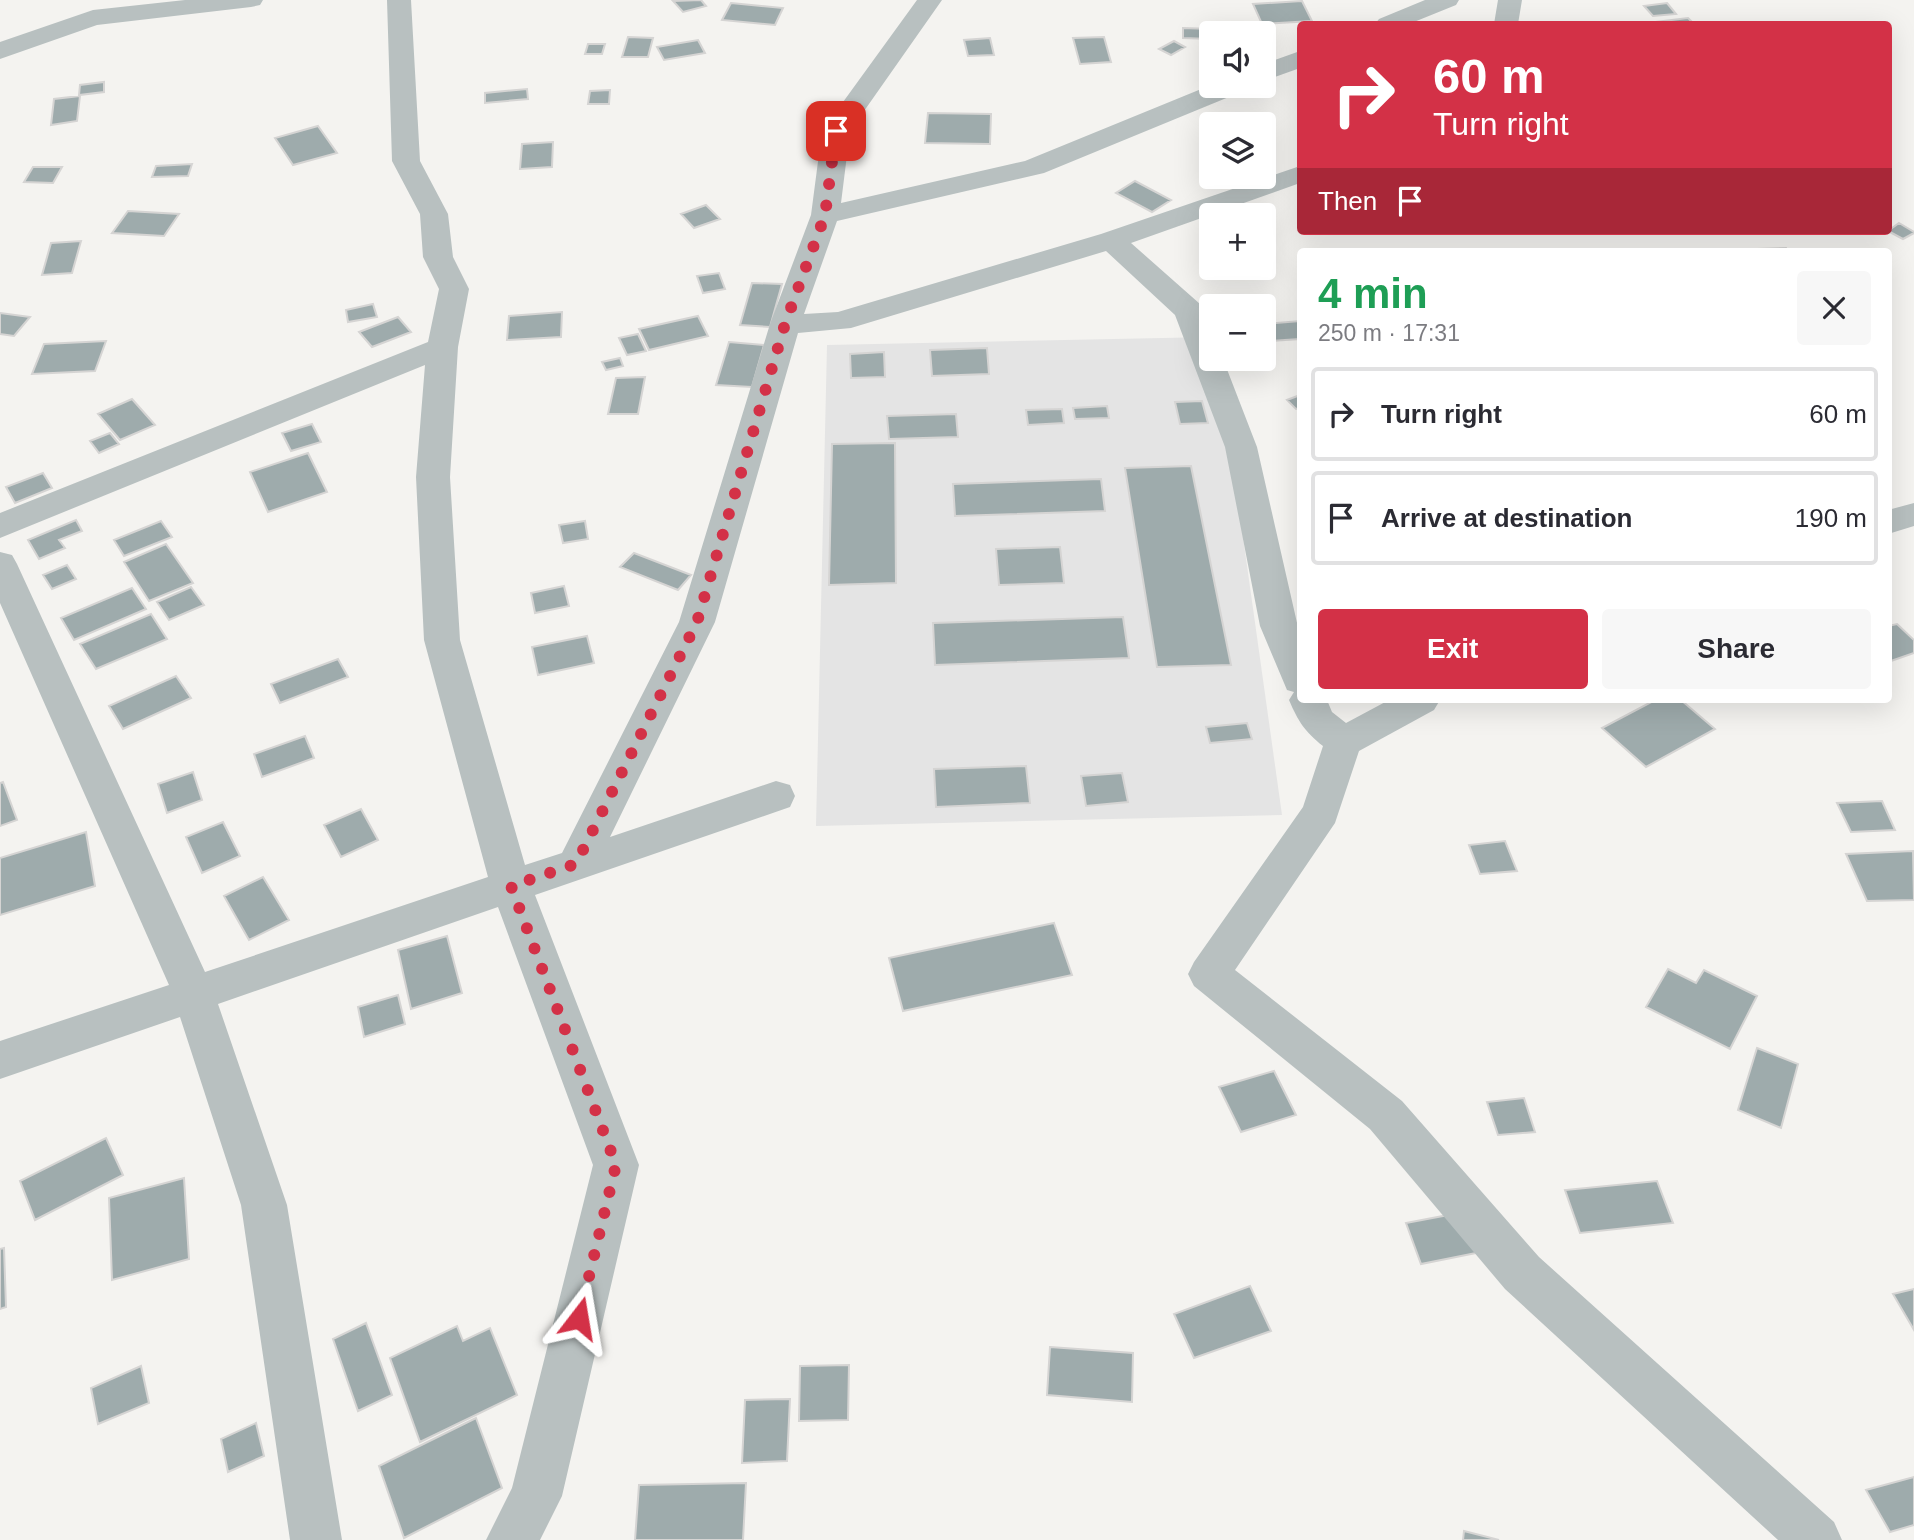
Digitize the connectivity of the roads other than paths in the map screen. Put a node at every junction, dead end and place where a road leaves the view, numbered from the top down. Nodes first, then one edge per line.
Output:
1 (114, 0) edge
2 (251, 0) edge
3 (399, 0) edge
4 (930, 0) edge
5 (1447, 0) edge
6 (1510, 0) edge
7 (93, 18) junction
8 (1395, 21) edge
9 (1506, 21) edge
10 (0, 51) edge
11 (1297, 60) edge
12 (1276, 69) edge
13 (1203, 98) edge
14 (1297, 175) edge
15 (825, 215) junction
16 (1111, 240) junction
17 (785, 324) junction
18 (442, 347) junction
19 (1914, 514) edge
20 (1892, 521) edge
21 (0, 526) edge
22 (0, 564) edge
23 (1297, 673) edge
24 (1309, 703) edge
25 (1415, 703) edge
26 (1343, 741) junction
27 (776, 796) dead end
28 (576, 864) junction
29 (511, 886) junction
30 (194, 994) junction
31 (0, 1060) edge
32 (316, 1540) edge
33 (512, 1540) edge
34 (1816, 1540) edge

1 - 7 street
2 - 7 street
3 - 18 street
4 - 15 street
5 - 8 street
6 - 9 street
7 - 10 street
11 - 12 street
13 - 15 street
14 - 16 street
15 - 17 street
16 - 17 street
16 - 23 street
17 - 28 street
18 - 21 street
18 - 29 street
19 - 20 street
22 - 30 street
24 - 26 street
25 - 26 street
26 - 34 street
27 - 28 street
28 - 29 street
29 - 30 street
29 - 33 street
30 - 31 street
30 - 32 street

